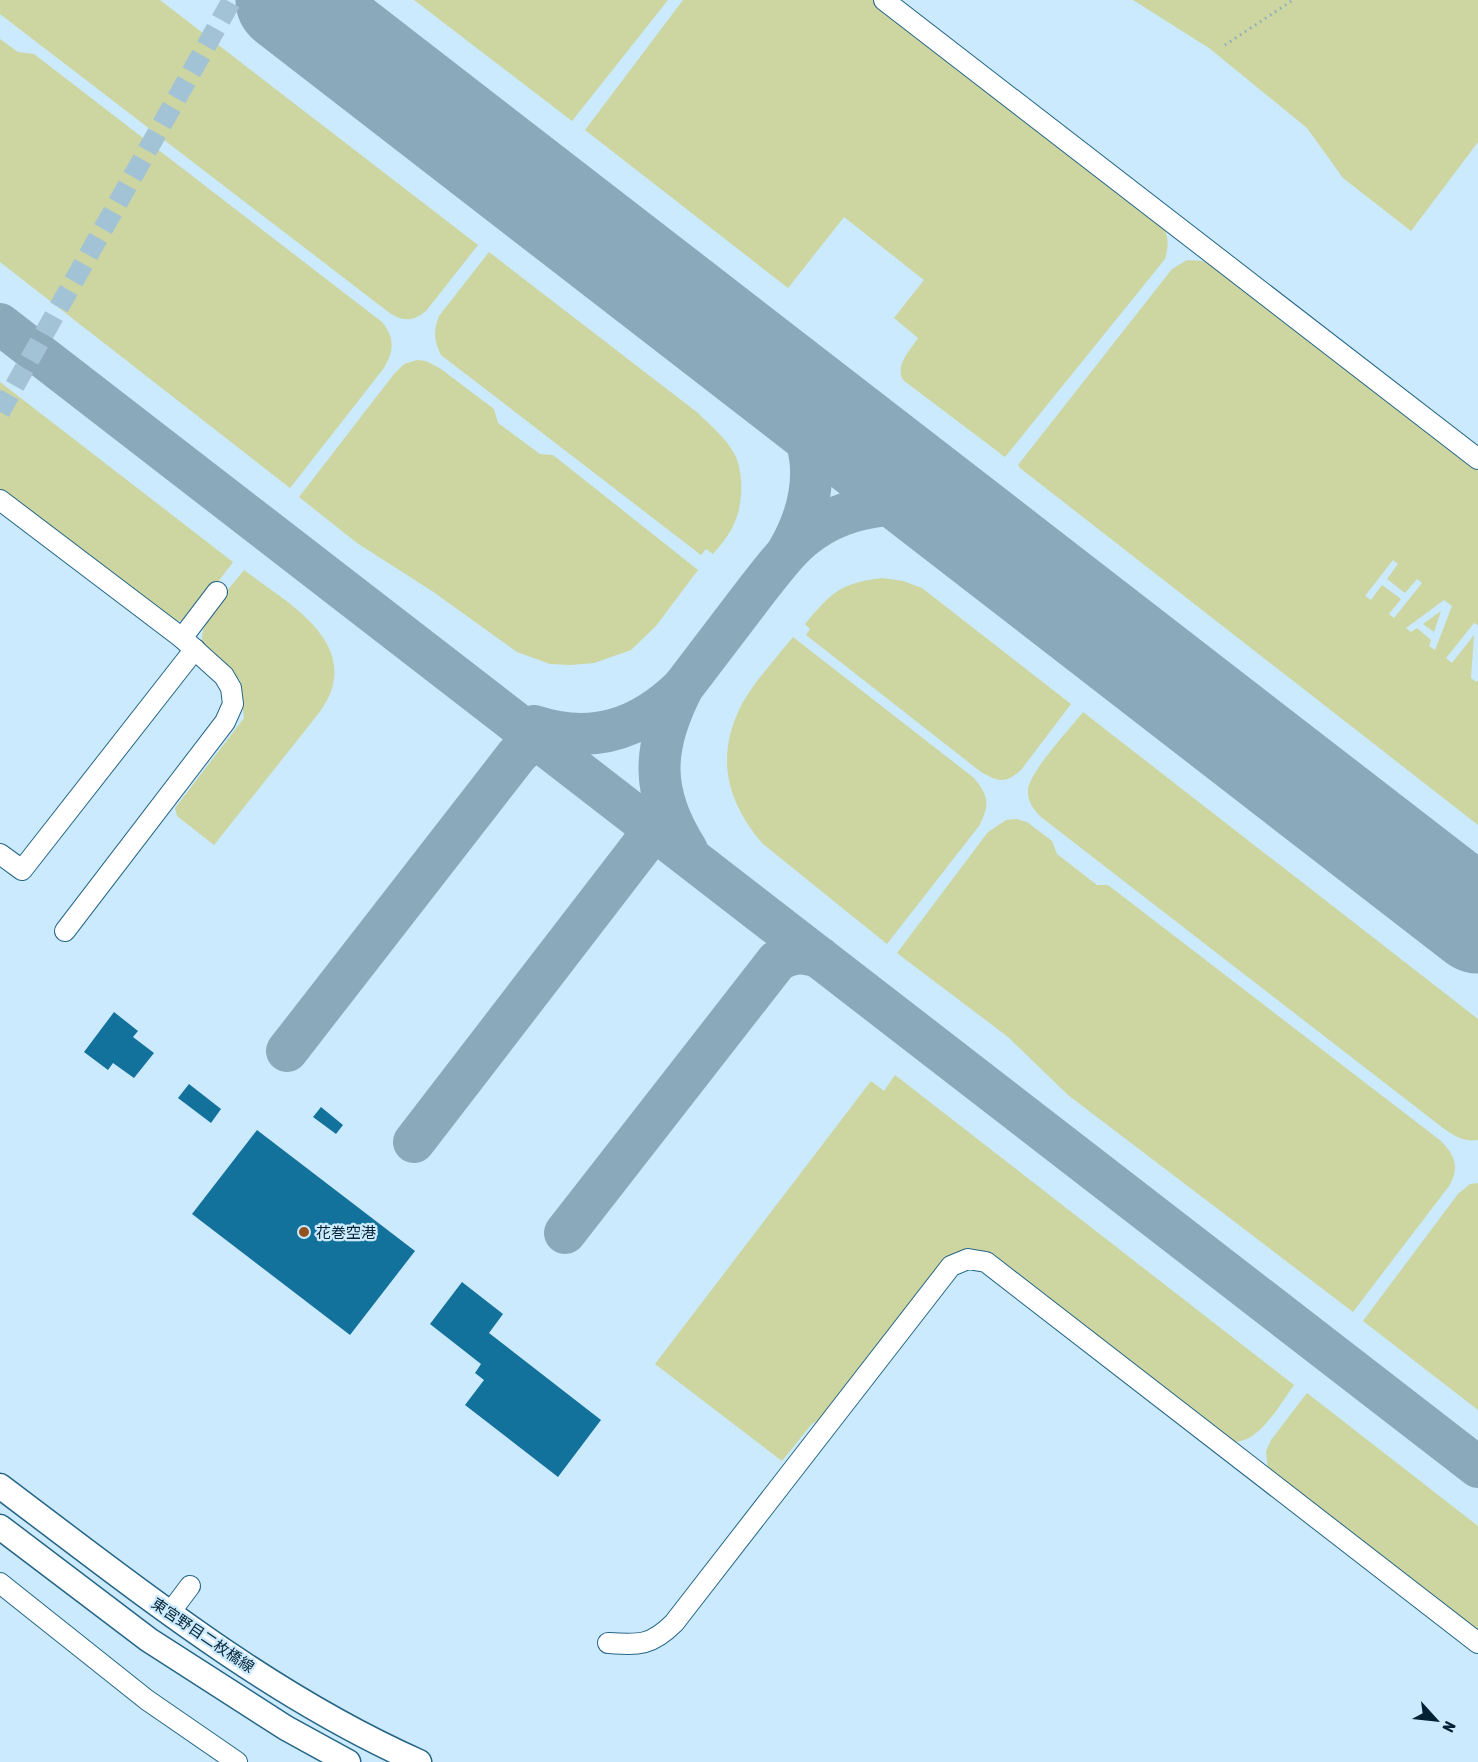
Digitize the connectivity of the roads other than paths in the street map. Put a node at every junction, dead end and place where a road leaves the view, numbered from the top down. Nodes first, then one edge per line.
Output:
1 (884, 0) edge
2 (1478, 459) edge
3 (0, 500) edge
4 (217, 592) dead end
5 (188, 644) junction
6 (0, 854) edge
7 (65, 931) dead end
8 (0, 1486) edge
9 (0, 1527) edge
10 (0, 1583) edge
11 (190, 1586) dead end
12 (169, 1614) junction
13 (608, 1643) dead end
14 (1478, 1643) edge
15 (237, 1762) edge
16 (348, 1762) edge
17 (419, 1762) edge

1 - 2 street
3 - 5 street
4 - 5 street
5 - 6 street
5 - 7 street
8 - 12 main road, 東宮野目二枚橋線
9 - 16 main road
10 - 15 street
11 - 12 street
12 - 17 main road, 東宮野目二枚橋線
13 - 14 street

